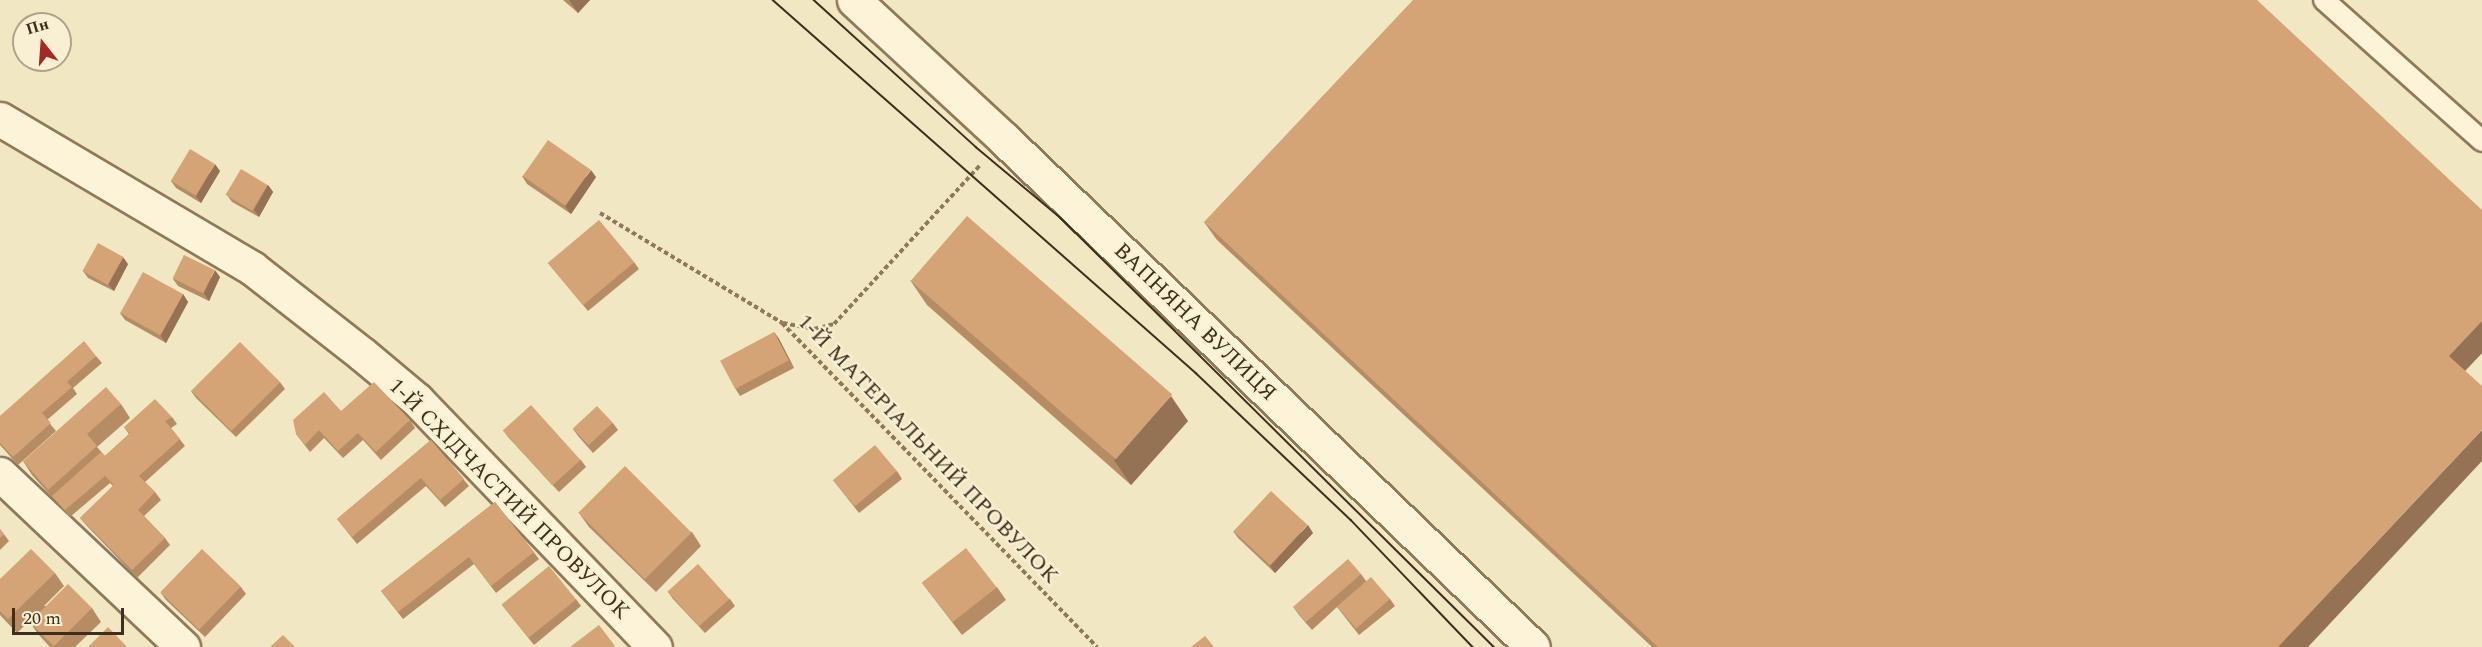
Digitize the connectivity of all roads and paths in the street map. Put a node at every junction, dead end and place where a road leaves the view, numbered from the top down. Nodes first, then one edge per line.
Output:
1 (854, 0) edge
2 (2324, 0) edge
3 (0, 119) edge
4 (1004, 139) junction
5 (2482, 141) edge
6 (600, 213) dead end
7 (782, 323) junction
8 (0, 474) edge
9 (183, 647) edge
10 (655, 647) edge
11 (1097, 647) edge
12 (1533, 647) edge

1 - 4 street, ВАПНЯНА ВУЛИЦЯ
2 - 5 lane
3 - 10 street, 1-Й СХІДЧАСТИЙ ПРОВУЛОК
4 - 7 path
4 - 12 street, ВАПНЯНА ВУЛИЦЯ
6 - 7 path, 1-Й МАТЕРІАЛЬНИЙ ПРОВУЛОК
7 - 11 path, 1-Й МАТЕРІАЛЬНИЙ ПРОВУЛОК
8 - 9 street

